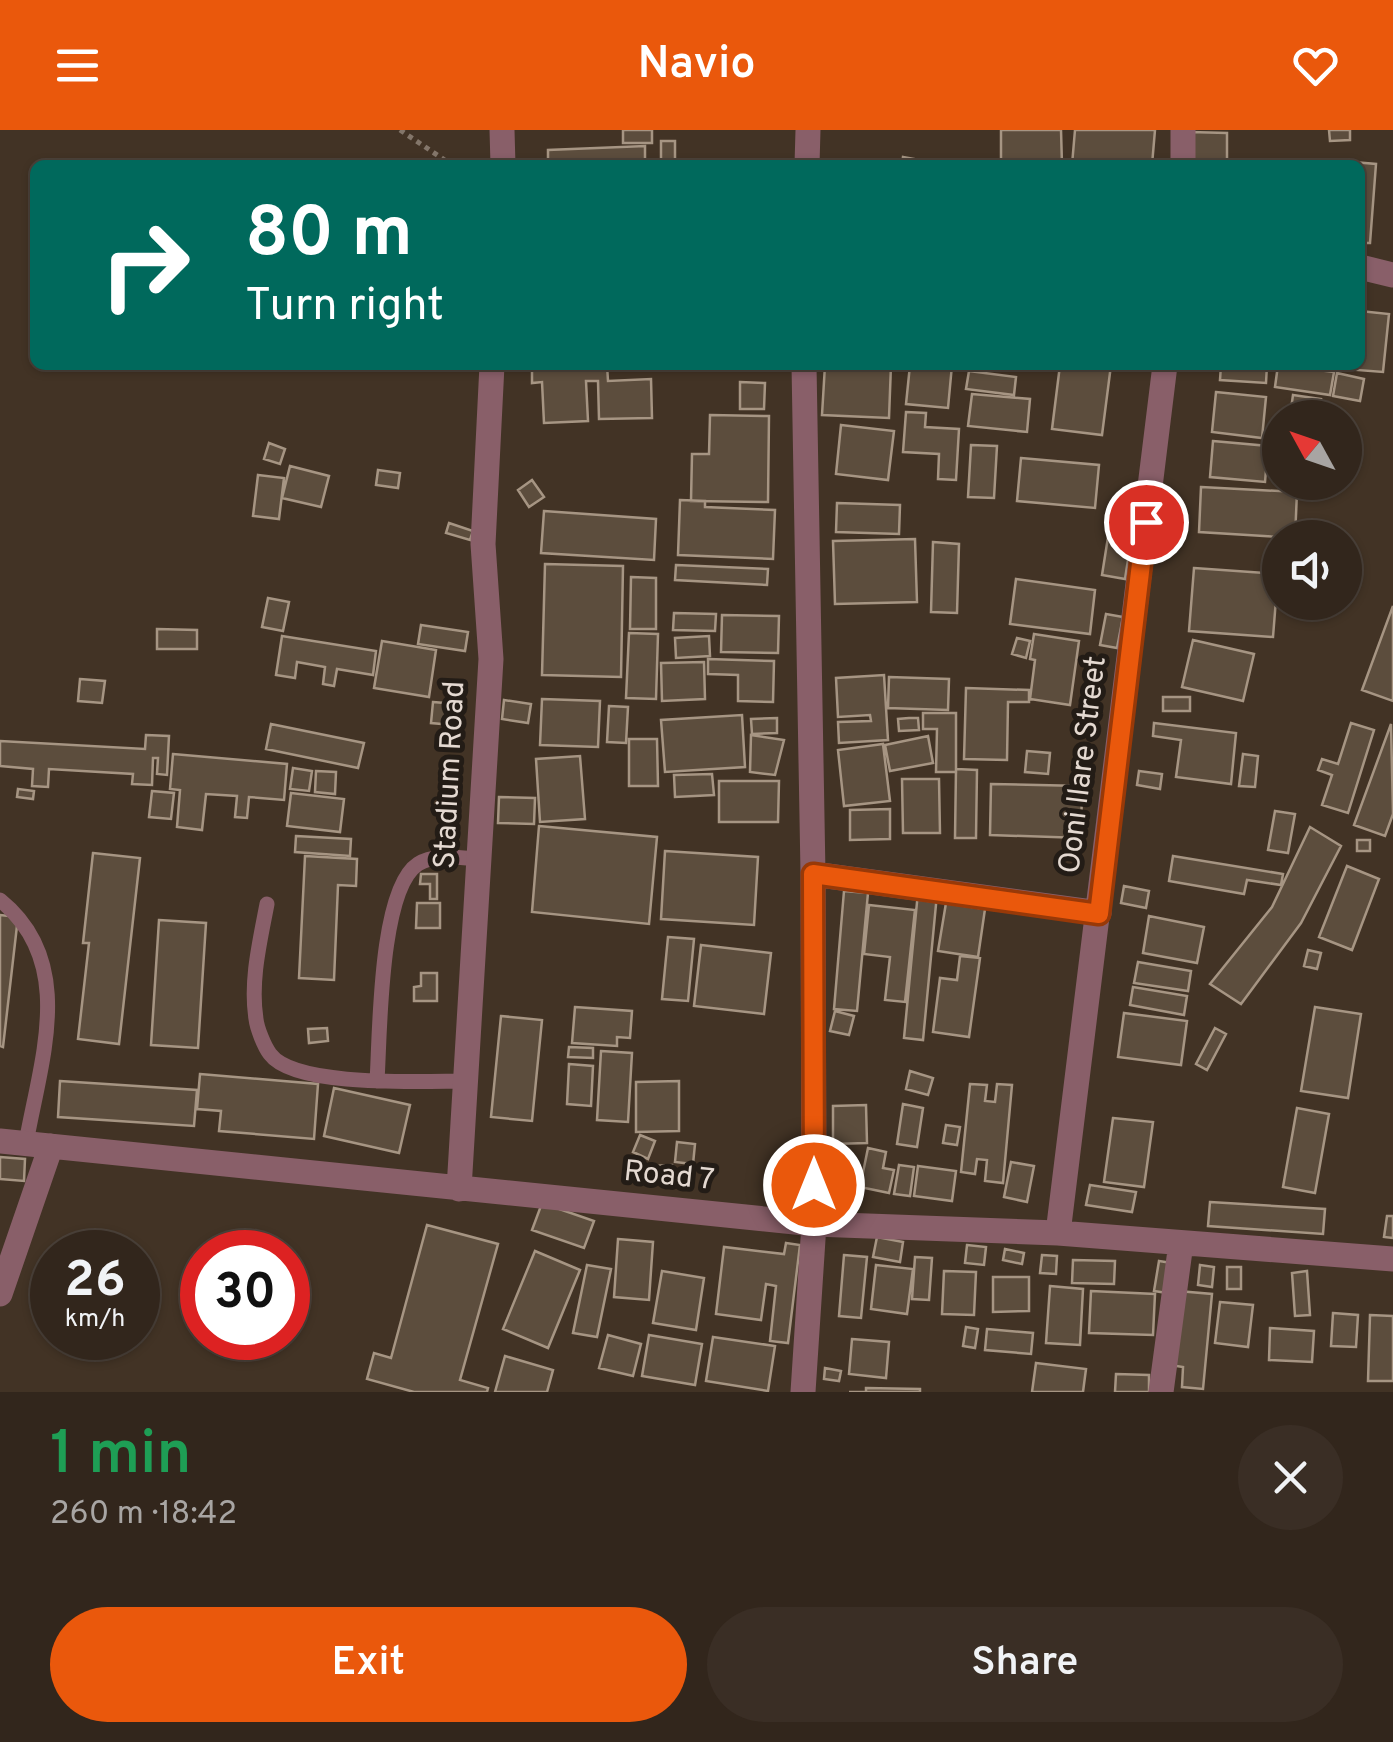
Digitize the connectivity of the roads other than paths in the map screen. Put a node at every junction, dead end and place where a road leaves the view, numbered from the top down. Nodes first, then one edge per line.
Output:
1 (502, 130) edge
2 (808, 130) edge
3 (1183, 130) edge
4 (504, 160) edge
5 (807, 160) edge
6 (1183, 160) edge
7 (1365, 268) edge
8 (1393, 275) edge
9 (492, 370) edge
10 (804, 370) edge
11 (1164, 370) edge
12 (478, 858) junction
13 (813, 874) junction
14 (0, 900) edge
15 (267, 904) dead end
16 (1099, 914) junction
17 (377, 1080) junction
18 (465, 1082) junction
19 (26, 1143) edge
20 (459, 1189) junction
21 (814, 1224) junction
22 (1058, 1233) junction
23 (1181, 1243) junction
24 (1393, 1259) edge
25 (0, 1294) edge
26 (803, 1392) edge
27 (1161, 1392) edge

1 - 4 street
2 - 5 street
3 - 6 street
7 - 8 street
9 - 12 street, Stadium Road
10 - 13 street
11 - 16 street, Ooni Ilare Street
12 - 17 lane
12 - 18 street, Stadium Road
13 - 16 street
13 - 21 street
14 - 19 lane
15 - 17 lane
16 - 22 street, Ooni Ilare Street
17 - 18 lane
18 - 20 street, Stadium Road
19 - 20 street, Road 7
19 - 25 street
20 - 21 street, Road 7
21 - 22 street, Road 7
21 - 26 street
22 - 23 street, Road 7
23 - 24 street, Road 7
23 - 27 street

